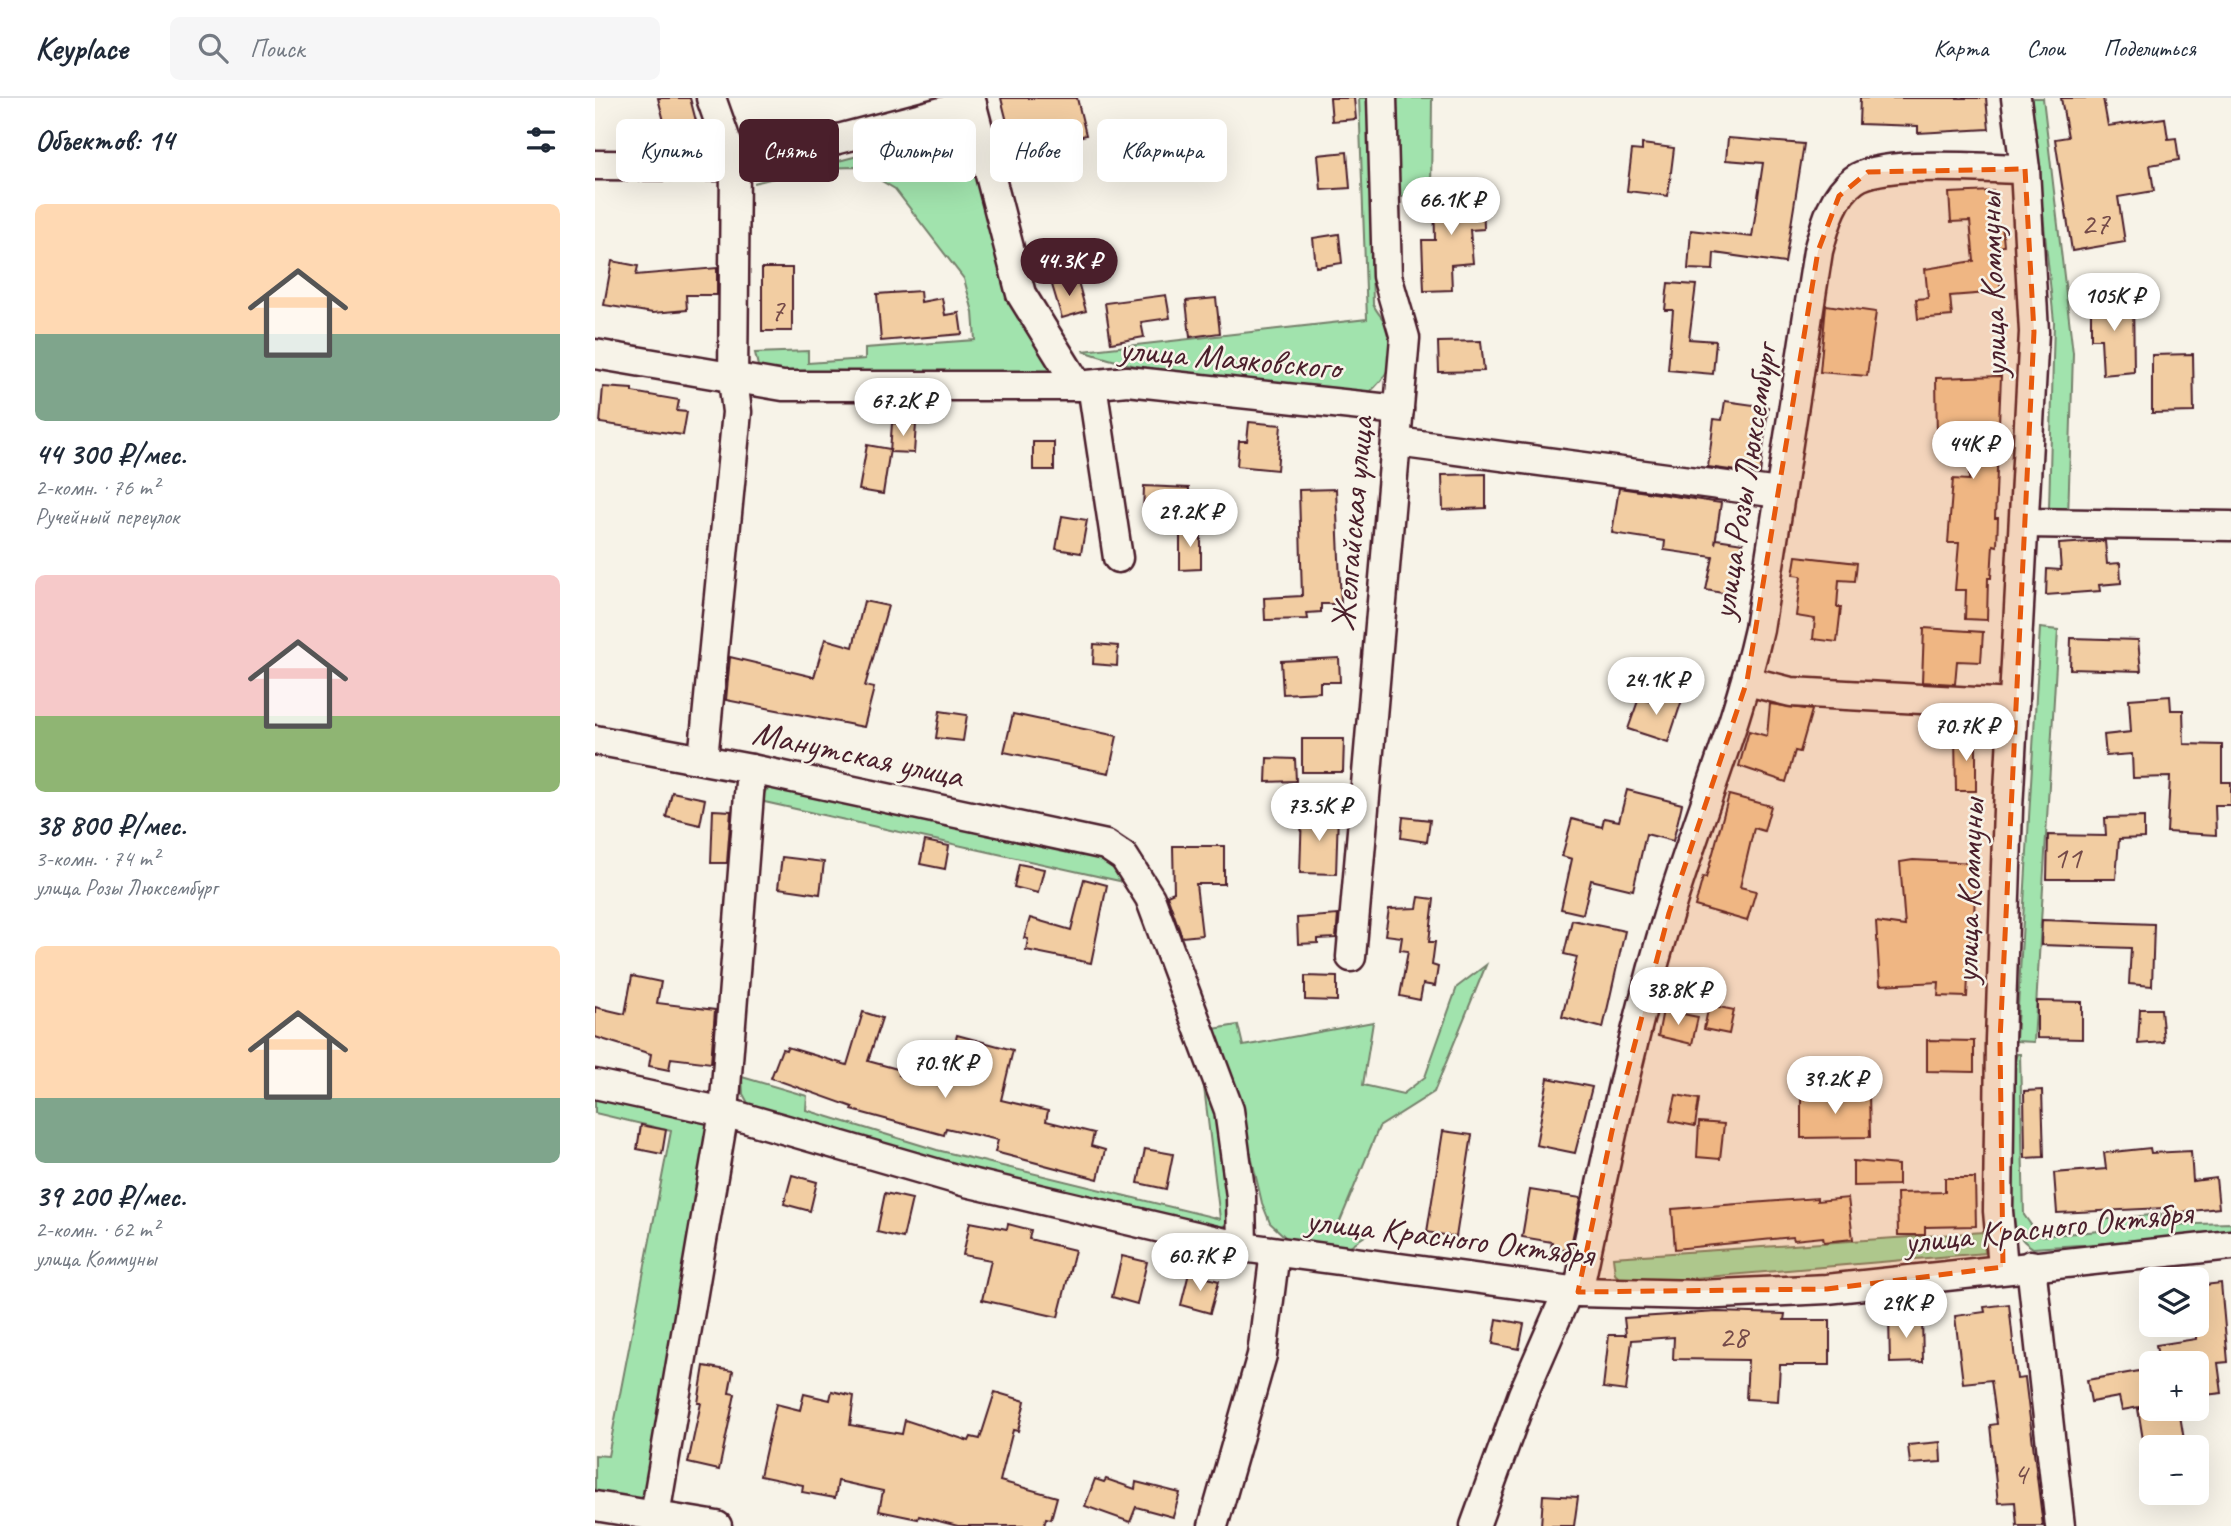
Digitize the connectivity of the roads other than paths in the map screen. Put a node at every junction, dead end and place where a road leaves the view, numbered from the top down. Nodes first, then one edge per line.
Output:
1 (711, 98) edge
2 (1382, 98) edge
3 (2016, 98) edge
4 (971, 101) edge
5 (595, 165) edge
6 (735, 166) junction
7 (2025, 169) junction
8 (595, 354) edge
9 (733, 379) junction
10 (1085, 385) junction
11 (1399, 410) junction
12 (1397, 442) junction
13 (1779, 493) junction
14 (2026, 523) junction
15 (2231, 526) edge
16 (1118, 558) dead end
17 (1747, 681) junction
18 (2014, 704) junction
19 (595, 740) edge
20 (702, 759) junction
21 (751, 769) junction
22 (1352, 957) dead end
23 (595, 1084) edge
24 (724, 1112) junction
25 (2231, 1245) edge
26 (1242, 1247) junction
27 (1275, 1252) junction
28 (2031, 1265) junction
29 (2003, 1268) junction
30 (1573, 1292) junction
31 (595, 1506) edge
32 (655, 1515) junction
33 (717, 1526) edge
34 (1213, 1526) edge
35 (1475, 1526) edge
36 (2060, 1526) edge

1 - 6 street
2 - 11 street, Желгайская улица
3 - 7 street, улица Коммуны
4 - 6 street
4 - 10 street
5 - 6 street
6 - 9 street
7 - 13 street, улица Розы Люксембург
7 - 14 street, улица Коммуны
8 - 9 street, улица Маяковского
9 - 10 street, улица Маяковского
9 - 20 street
10 - 11 street, улица Маяковского
10 - 16 street
11 - 12 street, Желгайская улица
12 - 13 street
12 - 22 street, Желгайская улица
13 - 17 street, улица Розы Люксембург
14 - 15 street
14 - 18 street, улица Коммуны
17 - 18 street
17 - 30 street, улица Розы Люксембург
18 - 29 street, улица Коммуны
19 - 20 street, Манутская улица
20 - 21 street, Манутская улица
21 - 24 street
21 - 26 street, Манутская улица
23 - 24 street, улица Красного Октября
24 - 26 street, улица Красного Октября
24 - 32 street
25 - 28 street, улица Красного Октября
26 - 27 street, улица Красного Октября
27 - 30 street, улица Красного Октября
27 - 34 street
28 - 29 street, улица Красного Октября
28 - 36 street
29 - 30 street, улица Красного Октября
30 - 35 street, улица Розы Люксембург
31 - 32 street
32 - 33 street

